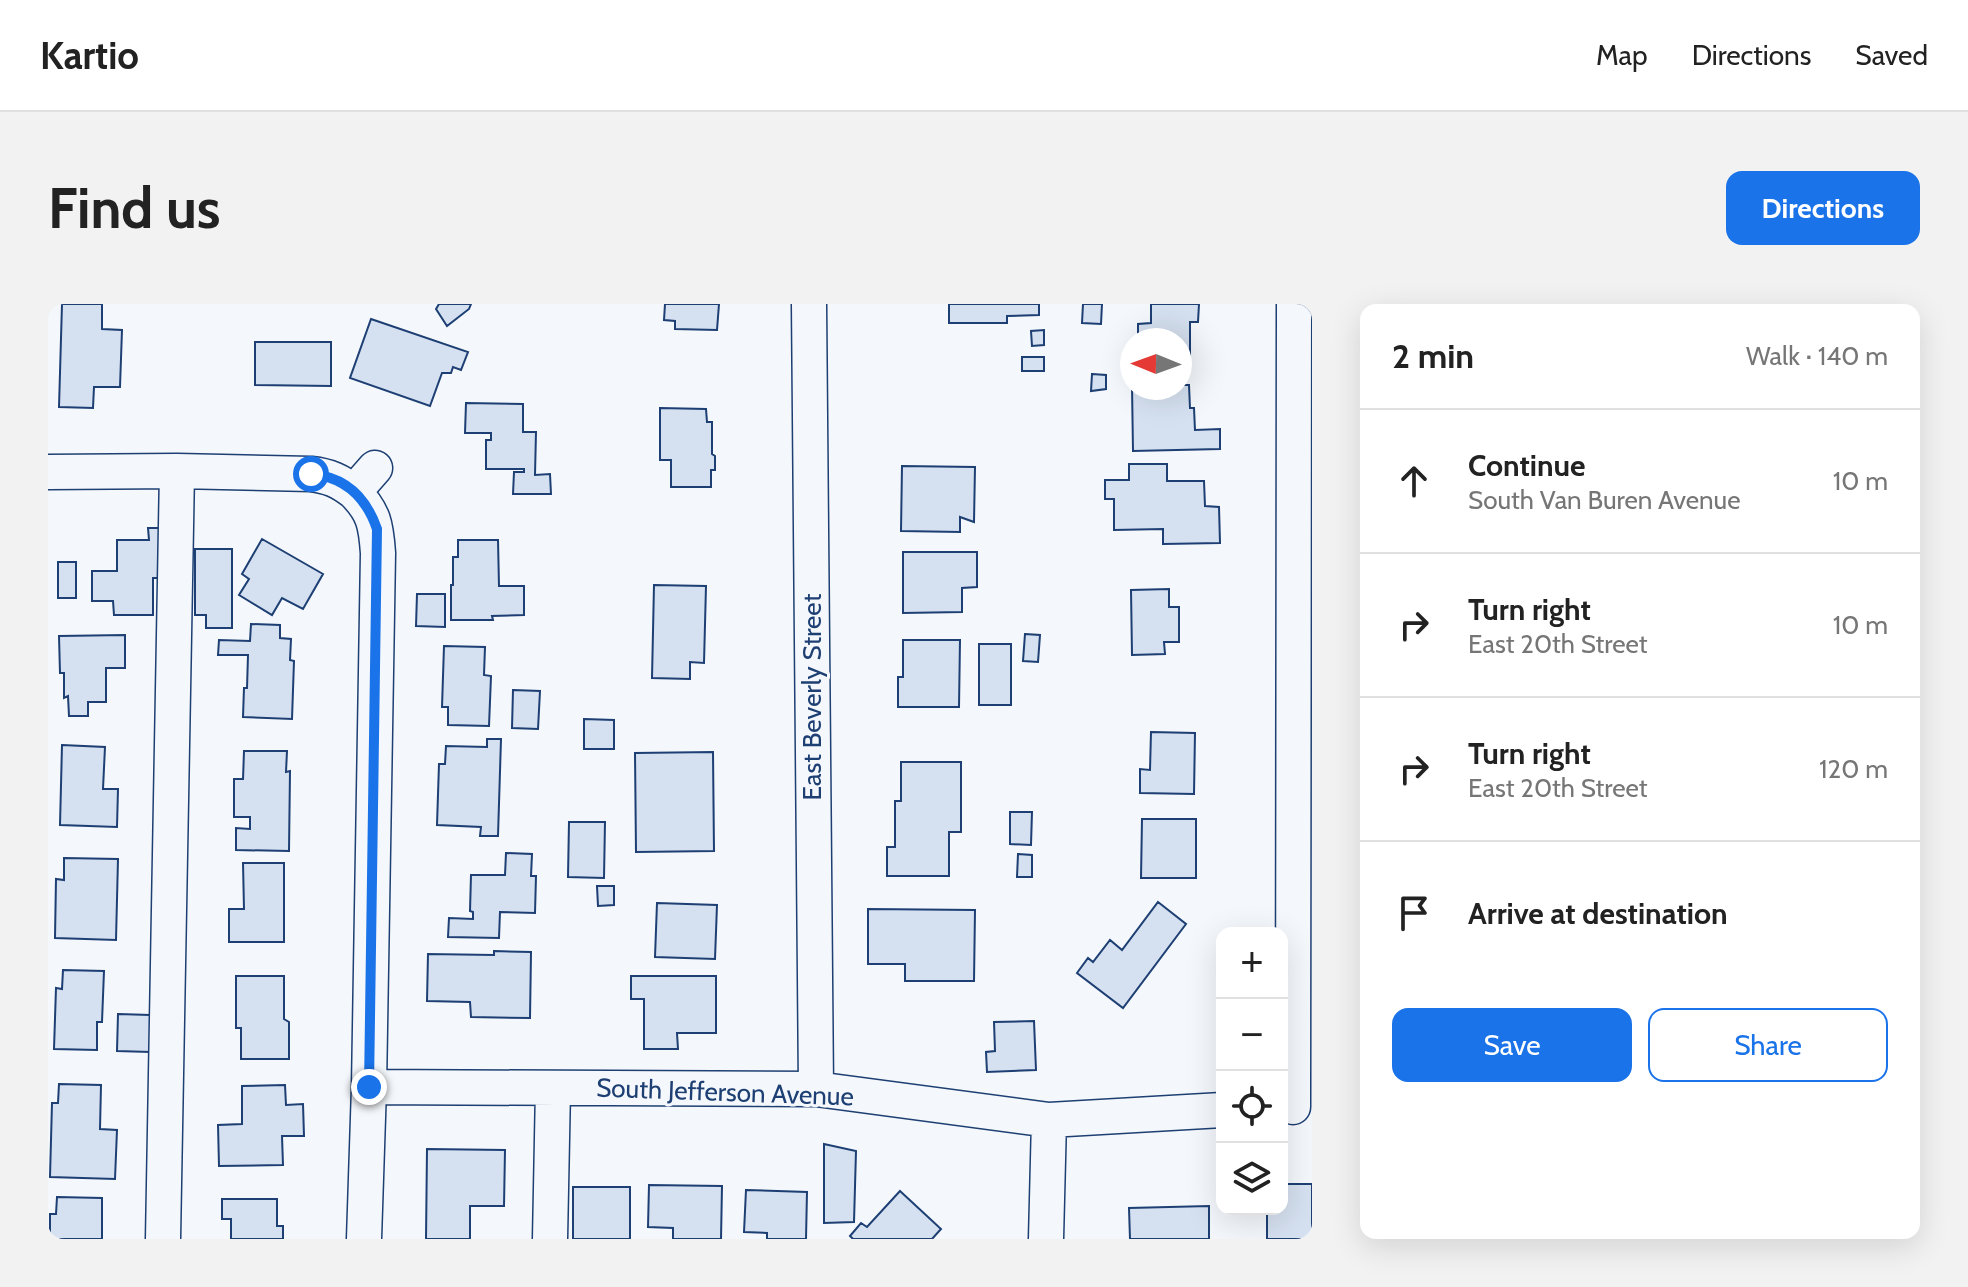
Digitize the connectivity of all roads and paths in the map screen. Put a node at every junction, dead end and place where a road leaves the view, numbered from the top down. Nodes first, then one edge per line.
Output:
1 (809, 304) edge
2 (1294, 304) edge
3 (177, 471) junction
4 (48, 472) edge
5 (369, 1087) junction
6 (553, 1088) junction
7 (816, 1089) junction
8 (1296, 1107) edge
9 (1216, 1110) edge
10 (1049, 1120) junction
11 (163, 1239) edge
12 (364, 1239) edge
13 (550, 1239) edge
14 (1046, 1239) edge

1 - 7 street, East Beverly Street
2 - 8 street
3 - 4 street
3 - 5 street
3 - 11 street
5 - 6 street, South Jefferson Avenue
5 - 12 street
6 - 7 street, South Jefferson Avenue
6 - 13 street
7 - 10 street, South Jefferson Avenue
9 - 10 street, South Jefferson Avenue
10 - 14 street

